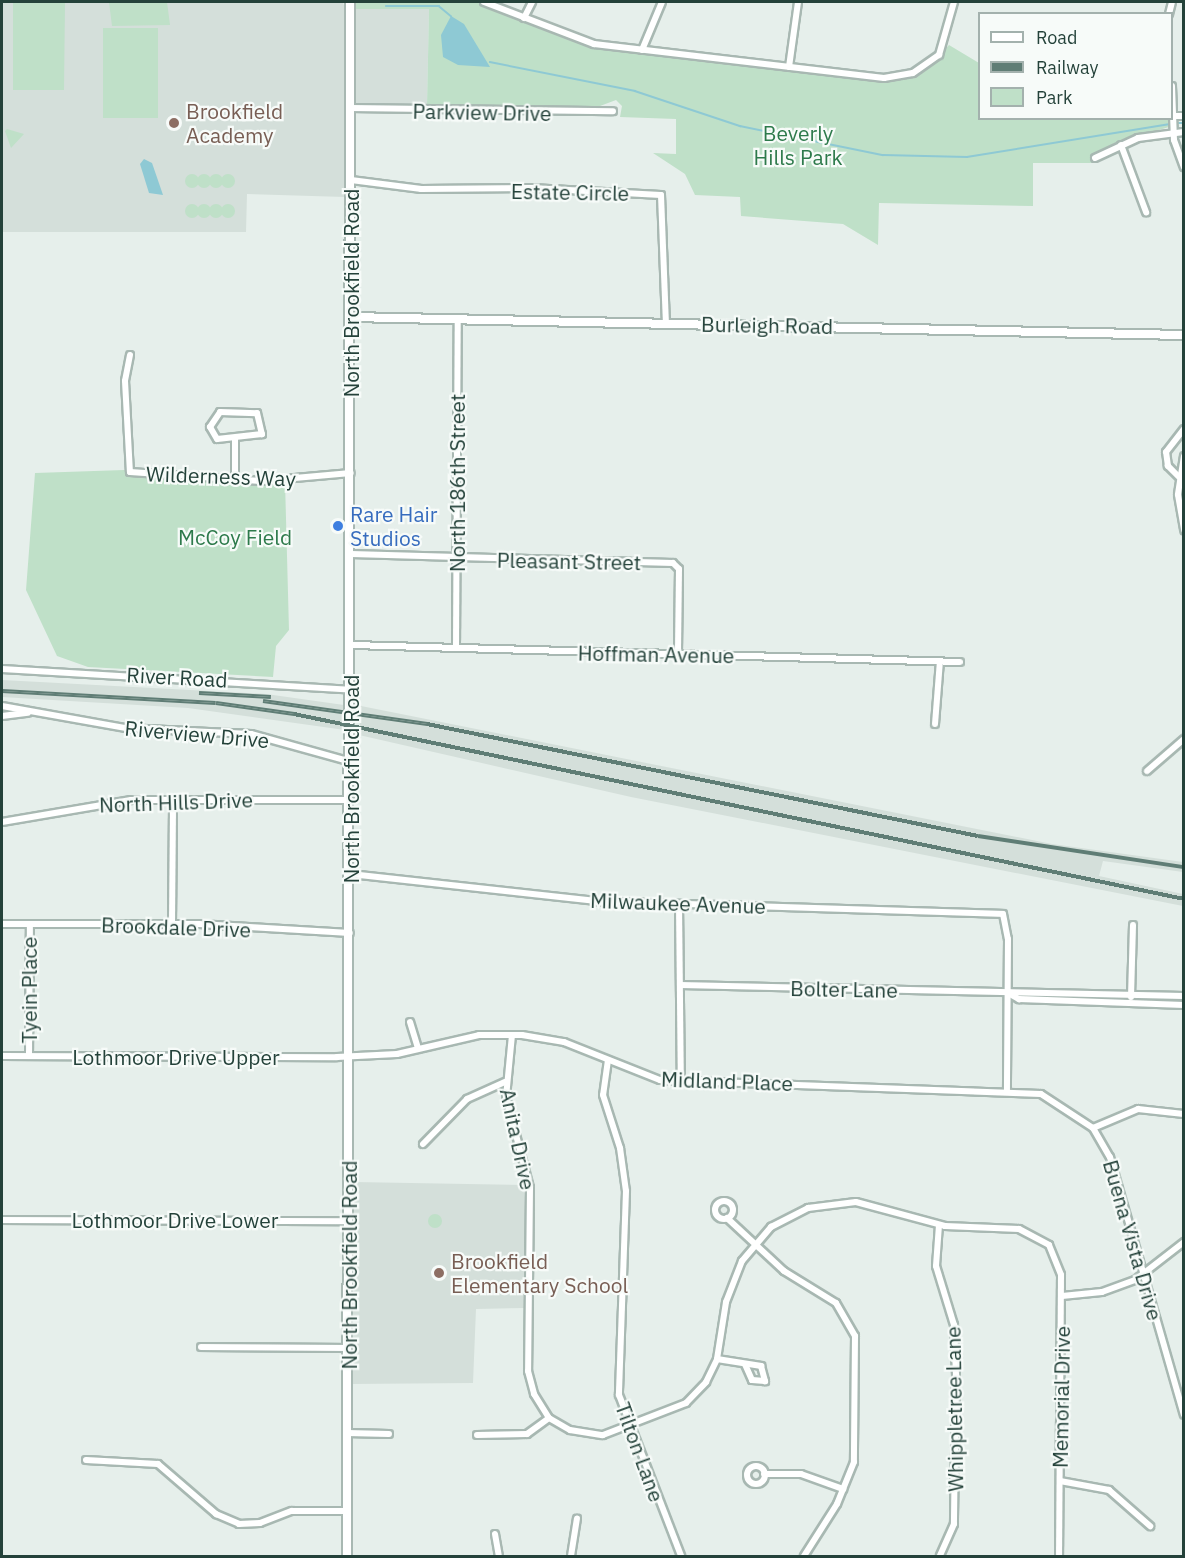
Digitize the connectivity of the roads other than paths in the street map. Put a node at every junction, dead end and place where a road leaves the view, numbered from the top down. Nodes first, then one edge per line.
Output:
1 (350, 2) edge
2 (484, 2) edge
3 (532, 2) edge
4 (662, 2) edge
5 (798, 2) edge
6 (954, 2) edge
7 (524, 18) junction
8 (642, 50) junction
9 (789, 68) junction
10 (350, 108) junction
11 (613, 111) dead end
12 (1184, 116) edge
13 (1173, 122) edge
14 (1184, 132) edge
15 (1121, 145) junction
16 (1095, 158) dead end
17 (1184, 167) edge
18 (351, 180) junction
19 (1146, 212) dead end
20 (351, 317) junction
21 (458, 319) junction
22 (666, 323) junction
23 (1184, 335) edge
24 (130, 355) dead end
25 (1184, 429) edge
26 (235, 439) junction
27 (1184, 456) edge
28 (351, 473) junction
29 (1179, 477) junction
30 (235, 480) junction
31 (1184, 530) edge
32 (351, 554) junction
33 (456, 560) junction
34 (352, 645) junction
35 (456, 648) junction
36 (678, 655) junction
37 (940, 661) junction
38 (960, 662) dead end
39 (2, 669) edge
40 (352, 690) junction
41 (2, 706) edge
42 (40, 713) junction
43 (2, 716) edge
44 (935, 724) dead end
45 (1184, 739) edge
46 (351, 762) junction
47 (1147, 771) dead end
48 (173, 799) junction
49 (351, 800) junction
50 (2, 822) edge
51 (351, 874) junction
52 (679, 904) junction
53 (172, 923) junction
54 (2, 924) edge
55 (30, 924) junction
56 (1133, 925) dead end
57 (350, 933) junction
58 (680, 985) junction
59 (1008, 993) junction
60 (1131, 994) junction
61 (1184, 996) edge
62 (1131, 1004) junction
63 (1184, 1005) edge
64 (410, 1022) dead end
65 (512, 1035) junction
66 (418, 1048) junction
67 (2, 1056) edge
68 (29, 1056) junction
69 (350, 1056) junction
70 (608, 1060) junction
71 (681, 1081) junction
72 (505, 1082) junction
73 (1006, 1090) junction
74 (1184, 1114) edge
75 (1093, 1128) junction
76 (423, 1144) dead end
77 (727, 1218) dead end
78 (2, 1220) edge
79 (349, 1221) junction
80 (939, 1225) junction
81 (1184, 1242) edge
82 (753, 1246) junction
83 (1144, 1275) junction
84 (1062, 1296) junction
85 (201, 1347) dead end
86 (348, 1348) junction
87 (717, 1359) junction
88 (745, 1364) dead end
89 (1184, 1415) edge
90 (549, 1418) junction
91 (628, 1428) junction
92 (347, 1433) junction
93 (389, 1434) dead end
94 (477, 1434) dead end
95 (86, 1461) dead end
96 (764, 1474) dead end
97 (1060, 1481) junction
98 (843, 1489) junction
99 (347, 1512) junction
100 (577, 1518) dead end
101 (1150, 1526) dead end
102 (495, 1534) dead end
103 (347, 1557) edge
104 (499, 1557) edge
105 (571, 1557) edge
106 (681, 1557) edge
107 (804, 1557) edge
108 (940, 1557) edge
109 (1059, 1557) edge

1 - 10 street, North Brookfield Road
2 - 7 street
3 - 7 street
4 - 8 street
5 - 9 street
6 - 9 street
7 - 8 street
8 - 9 street
10 - 11 street, Parkview Drive
10 - 18 street, North Brookfield Road
12 - 13 street
13 - 14 street
13 - 15 street
13 - 17 street
15 - 16 street
15 - 19 street
18 - 20 street, North Brookfield Road
18 - 22 street, Estate Circle
20 - 21 street, Burleigh Road
20 - 28 street, North Brookfield Road
21 - 22 street, Burleigh Road
21 - 33 street, North 186th Street
22 - 23 street, Burleigh Road
24 - 30 street, Wilderness Way
25 - 29 street
26 - 26 street
26 - 30 street
27 - 29 street
28 - 30 street, Wilderness Way
28 - 32 street, North Brookfield Road
29 - 31 street
32 - 33 street, Pleasant Street
32 - 34 street, North Brookfield Road
33 - 35 street, North 186th Street
33 - 36 street, Pleasant Street
34 - 35 street, Hoffman Avenue
34 - 40 street, North Brookfield Road
35 - 36 street, Hoffman Avenue
36 - 37 street, Hoffman Avenue
37 - 38 street, Hoffman Avenue
37 - 44 street
39 - 40 street, River Road
40 - 46 street, North Brookfield Road
41 - 42 street, Riverview Drive
42 - 43 street, Riverview Drive
42 - 46 street, Riverview Drive
45 - 47 street
46 - 49 street, North Brookfield Road
48 - 49 street, North Hills Drive
48 - 50 street, North Hills Drive
48 - 53 street
49 - 51 street, North Brookfield Road
51 - 52 street, Milwaukee Avenue
51 - 57 street, North Brookfield Road
52 - 58 street
52 - 59 street, Milwaukee Avenue
53 - 55 street, Brookdale Drive
53 - 57 street, Brookdale Drive
54 - 55 street, Brookdale Drive
55 - 68 street, Tyein Place
56 - 60 street
57 - 69 street, North Brookfield Road
58 - 59 street, Bolter Lane
58 - 71 street
59 - 60 street, Bolter Lane
59 - 62 street, Bolter Lane
59 - 73 street
60 - 61 street, Bolter Lane
60 - 62 street
62 - 63 street, Bolter Lane
64 - 66 street
65 - 66 street, Midland Place
65 - 70 street, Midland Place
65 - 72 street, Anita Drive
66 - 69 street, Midland Place
67 - 68 street, Lothmoor Drive Upper
68 - 69 street, Lothmoor Drive Upper
69 - 79 street, North Brookfield Road
70 - 71 street, Midland Place
70 - 91 street, Tilton Lane
71 - 73 street, Midland Place
72 - 76 street
72 - 90 street, Anita Drive
73 - 75 street, Buena Vista Drive
74 - 75 street
75 - 83 street, Buena Vista Drive
77 - 82 street
78 - 79 street, Lothmoor Drive Lower
79 - 86 street, North Brookfield Road
80 - 82 street
80 - 84 street, Memorial Drive
80 - 108 street, Whippletree Lane
81 - 83 street
82 - 87 street
82 - 98 street
83 - 84 street
83 - 89 street, Buena Vista Drive
84 - 97 street, Memorial Drive
85 - 86 street
86 - 92 street, North Brookfield Road
87 - 88 street
87 - 91 street
90 - 91 street
90 - 94 street
91 - 106 street, Tilton Lane
92 - 93 street
92 - 99 street, North Brookfield Road
95 - 99 street
96 - 98 street
97 - 101 street
97 - 109 street, Memorial Drive
98 - 107 street
99 - 103 street, North Brookfield Road
100 - 105 street
102 - 104 street

